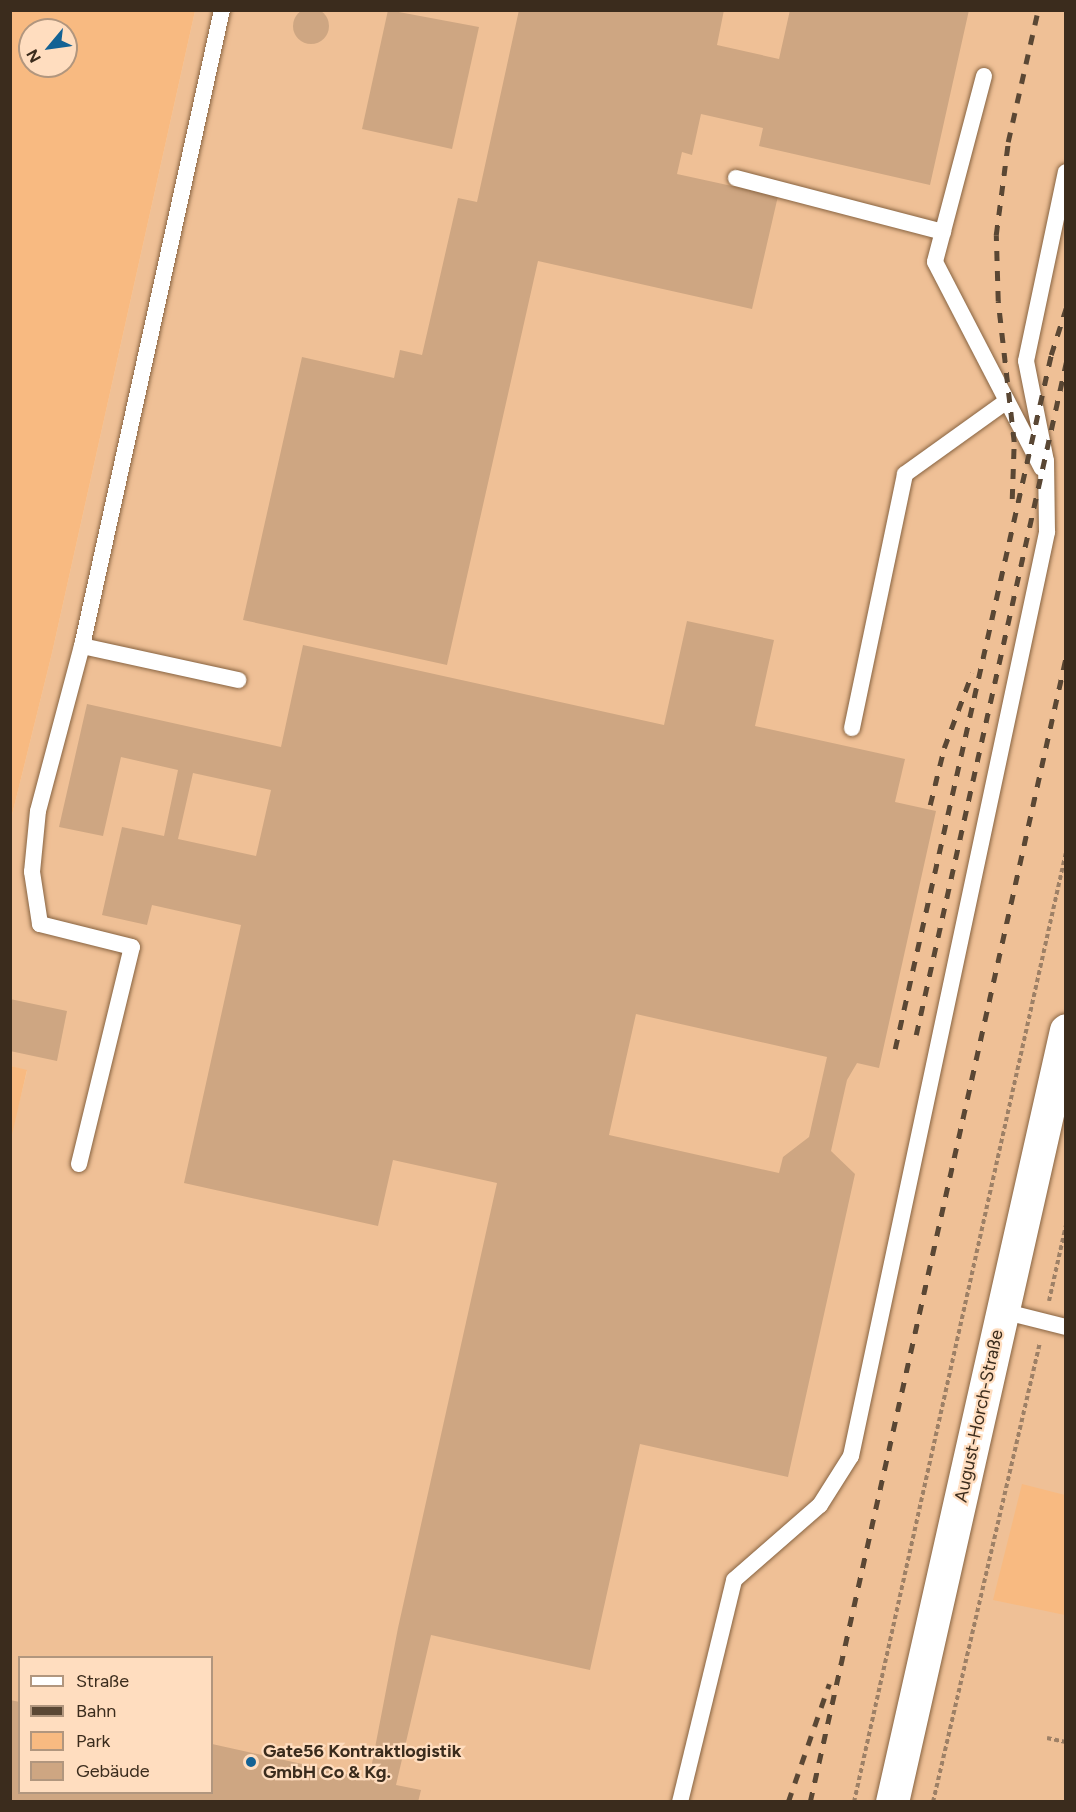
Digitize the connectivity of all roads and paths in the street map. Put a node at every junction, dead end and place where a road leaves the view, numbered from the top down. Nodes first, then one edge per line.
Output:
1 (222, 10) edge
2 (984, 76) dead end
3 (1065, 172) edge
4 (736, 178) dead end
5 (944, 232) junction
6 (1007, 401) junction
7 (1048, 479) junction
8 (82, 646) junction
9 (238, 680) dead end
10 (852, 728) dead end
11 (1065, 852) edge
12 (1065, 1030) edge
13 (79, 1164) dead end
14 (1065, 1225) edge
15 (1002, 1311) junction
16 (1045, 1322) junction
17 (1065, 1327) edge
18 (1047, 1738) dead end
19 (1065, 1742) edge
20 (680, 1802) edge
21 (854, 1802) edge
22 (892, 1802) edge
23 (933, 1802) edge

1 - 8 lane
2 - 5 lane
3 - 7 lane
4 - 5 lane
5 - 6 lane
6 - 7 lane
6 - 10 lane
7 - 20 lane
8 - 9 lane
8 - 13 lane
11 - 21 path
12 - 15 main road, August-Horch-Straße
14 - 16 path
15 - 16 lane
15 - 22 main road, August-Horch-Straße
16 - 17 lane
16 - 23 path
18 - 19 path

